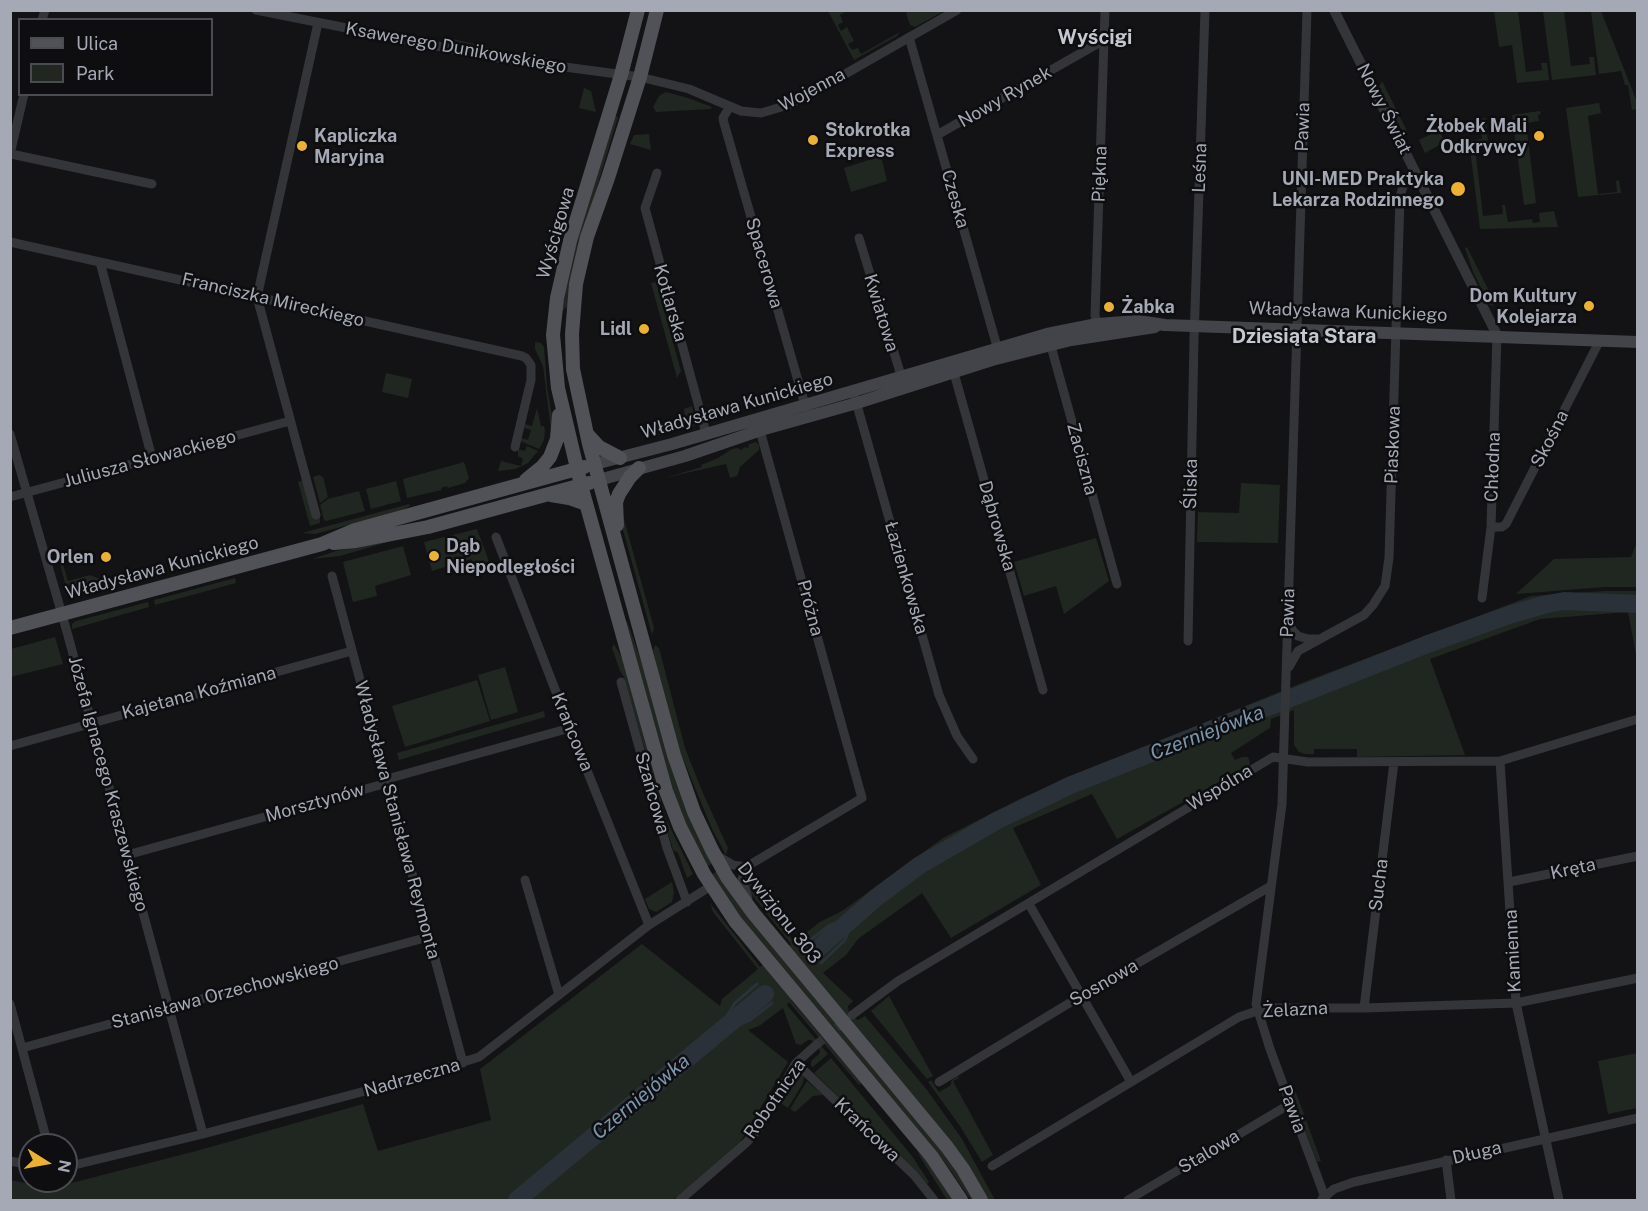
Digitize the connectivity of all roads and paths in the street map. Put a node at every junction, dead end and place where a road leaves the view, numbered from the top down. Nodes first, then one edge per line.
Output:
1 (256, 10) edge
2 (638, 10) edge
3 (657, 10) edge
4 (957, 10) edge
5 (1105, 10) edge
6 (1205, 10) edge
7 (1307, 10) edge
8 (1334, 10) edge
9 (318, 23) junction
10 (909, 37) junction
11 (1104, 40) junction
12 (621, 75) junction
13 (640, 77) junction
14 (23, 99) edge
15 (10, 100) edge
16 (730, 106) junction
17 (937, 135) junction
18 (11, 154) edge
19 (1415, 171) junction
20 (657, 173) dead end
21 (152, 184) dead end
22 (859, 238) dead end
23 (10, 242) edge
24 (100, 262) junction
25 (258, 297) junction
26 (1097, 324) junction
27 (1165, 325) junction
28 (1195, 326) junction
29 (1297, 328) junction
30 (1396, 332) junction
31 (1108, 333) junction
32 (1497, 335) junction
33 (1049, 339) junction
34 (1600, 340) junction
35 (1638, 342) edge
36 (995, 354) junction
37 (953, 367) junction
38 (903, 382) junction
39 (855, 397) junction
40 (560, 401) junction
41 (805, 405) junction
42 (817, 415) junction
43 (290, 420) junction
44 (759, 424) junction
45 (585, 431) junction
46 (706, 433) junction
47 (10, 434) edge
48 (515, 447) dead end
49 (152, 458) junction
50 (620, 458) junction
51 (595, 464) junction
52 (639, 468) junction
53 (576, 469) junction
54 (599, 480) junction
55 (521, 483) junction
56 (580, 485) junction
57 (27, 493) junction
58 (548, 494) junction
59 (10, 497) edge
60 (586, 504) junction
61 (316, 515) dead end
62 (1491, 527) junction
63 (496, 537) dead end
64 (322, 544) junction
65 (620, 560) junction
66 (333, 576) dead end
67 (1117, 584) dead end
68 (1482, 598) dead end
69 (61, 614) junction
70 (1288, 619) junction
71 (10, 628) edge
72 (1319, 639) junction
73 (1188, 641) dead end
74 (352, 651) junction
75 (1286, 679) junction
76 (621, 682) dead end
77 (1043, 690) dead end
78 (1638, 719) edge
79 (92, 723) junction
80 (570, 728) junction
81 (10, 746) edge
82 (1284, 758) junction
83 (973, 759) dead end
84 (1500, 760) junction
85 (1394, 762) junction
86 (387, 779) junction
87 (712, 850) junction
88 (127, 855) junction
89 (1638, 856) edge
90 (747, 867) junction
91 (525, 880) dead end
92 (1509, 882) junction
93 (711, 886) junction
94 (1271, 886) junction
95 (687, 902) junction
96 (1029, 904) junction
97 (754, 914) junction
98 (649, 925) junction
99 (428, 937) junction
100 (1638, 978) edge
101 (559, 996) junction
102 (1081, 996) junction
103 (1516, 1003) junction
104 (10, 1004) edge
105 (170, 1008) junction
106 (1364, 1008) junction
107 (1257, 1011) junction
108 (852, 1015) tunnel mouth
109 (816, 1045) tunnel mouth
110 (22, 1048) junction
111 (463, 1063) junction
112 (796, 1063) junction
113 (939, 1082) dead end
114 (1131, 1082) junction
115 (1290, 1104) junction
116 (1638, 1118) edge
117 (45, 1133) edge
118 (203, 1134) junction
119 (1546, 1138) junction
120 (1446, 1160) junction
121 (78, 1164) edge
122 (992, 1166) dead end
123 (931, 1199) edge
124 (680, 1200) edge
125 (961, 1200) edge
126 (981, 1200) edge
127 (1128, 1200) edge
128 (1324, 1200) edge
129 (1451, 1200) edge
130 (1559, 1200) edge

1 - 9 street, Ksawerego Dunikowskiego
2 - 12 main road, Wyścigowa
3 - 13 main road, Wyścigowa
4 - 10 street, Wojenna
5 - 11 street, Piękna
6 - 28 street, Leśna
7 - 29 street, Pawia
8 - 19 street, Nowy Świat
9 - 12 street, Ksawerego Dunikowskiego
9 - 25 street
10 - 16 street, Wojenna
10 - 17 street, Czeska
11 - 17 street, Nowy Rynek
11 - 26 street, Piękna
12 - 13 street, Wojenna
12 - 40 main road, Wyścigowa
13 - 16 street, Wojenna
13 - 45 main road, Wyścigowa
14 - 15 street
14 - 18 street
16 - 41 street, Spacerowa
17 - 36 street, Czeska
18 - 21 street
19 - 30 street, Piaskowa
19 - 32 street, Nowy Świat
20 - 46 street, Kotlarska
22 - 38 street, Kwiatowa
23 - 24 street, Franciszka Mireckiego
24 - 25 street, Franciszka Mireckiego
24 - 49 street
25 - 43 street
25 - 48 street, Franciszka Mireckiego
26 - 27 main road, Władysława Kunickiego
26 - 31 street
26 - 33 main road, Władysława Kunickiego
27 - 28 main road, Władysława Kunickiego
27 - 31 main road, Władysława Kunickiego
28 - 29 main road, Władysława Kunickiego
28 - 73 street, Śliska
29 - 30 main road, Władysława Kunickiego
29 - 70 street, Pawia
30 - 32 main road, Władysława Kunickiego
30 - 72 street, Piaskowa
31 - 33 main road, Władysława Kunickiego
32 - 34 main road, Władysława Kunickiego
32 - 62 street, Chłodna
33 - 36 main road, Władysława Kunickiego
33 - 67 street, Zaciszna
34 - 35 main road, Władysława Kunickiego
34 - 62 street, Skośna
36 - 37 main road, Władysława Kunickiego
37 - 38 main road, Władysława Kunickiego
37 - 77 street, Dąbrowska
38 - 39 main road, Władysława Kunickiego
39 - 41 main road, Władysława Kunickiego
39 - 42 main road, Władysława Kunickiego
39 - 83 street, Łazienkowska
40 - 53 main road, Wyścigowa
40 - 55 main road
41 - 42 street
41 - 44 main road, Władysława Kunickiego
42 - 44 main road, Władysława Kunickiego
43 - 49 street, Juliusza Słowackiego
43 - 61 street
44 - 46 main road, Władysława Kunickiego
44 - 52 main road, Władysława Kunickiego
44 - 90 street, Próżna
45 - 50 main road
45 - 51 main road, Wyścigowa
46 - 50 main road, Władysława Kunickiego
47 - 57 street, Józefa Ignacego Kraszewskiego
49 - 57 street, Juliusza Słowackiego
50 - 51 main road, Władysława Kunickiego
51 - 53 main road, Władysława Kunickiego
51 - 54 main road, Dywizjonu 303
52 - 54 main road, Władysława Kunickiego
52 - 65 main road
53 - 55 main road, Władysława Kunickiego
53 - 56 main road, Dywizjonu 303
54 - 56 main road, Władysława Kunickiego
54 - 65 main road, Dywizjonu 303
55 - 64 main road, Władysława Kunickiego
56 - 58 main road, Władysława Kunickiego
56 - 60 main road, Dywizjonu 303
57 - 59 street, Juliusza Słowackiego
57 - 69 street, Józefa Ignacego Kraszewskiego
58 - 60 main road
58 - 64 main road, Władysława Kunickiego
60 - 93 main road, Dywizjonu 303
62 - 68 street, Chłodna
63 - 80 street, Krańcowa
64 - 69 main road, Władysława Kunickiego
65 - 87 main road, Dywizjonu 303
66 - 74 street, Władysława Stanisława Reymonta
69 - 71 main road, Władysława Kunickiego
69 - 79 street, Józefa Ignacego Kraszewskiego
70 - 72 street
70 - 75 street, Pawia
72 - 75 street, Piaskowa
74 - 79 street, Kajetana Koźmiana
74 - 86 street, Władysława Stanisława Reymonta
75 - 82 street, Pawia
76 - 95 street, Szańcowa
78 - 84 street, Wspólna
79 - 81 street, Kajetana Koźmiana
79 - 88 street, Józefa Ignacego Kraszewskiego
80 - 86 street, Morsztynów
80 - 98 street, Krańcowa
82 - 85 street, Wspólna
82 - 94 street, Pawia
82 - 96 street, Wspólna
84 - 85 street, Wspólna
84 - 92 street, Kamienna
85 - 106 street, Sucha
86 - 88 street, Morsztynów
86 - 99 street, Władysława Stanisława Reymonta
87 - 90 street
87 - 97 main road, Dywizjonu 303
88 - 105 street, Józefa Ignacego Kraszewskiego
89 - 92 street, Kręta
90 - 97 street
91 - 101 street
92 - 103 street, Kamienna
93 - 95 street, Nadrzeczna
93 - 125 main road, Dywizjonu 303
94 - 102 street, Sosnowa
94 - 107 street, Pawia
95 - 98 street, Nadrzeczna
96 - 102 street
96 - 108 street, Wspólna
97 - 126 main road, Dywizjonu 303
98 - 101 street, Nadrzeczna
99 - 105 street, Stanisława Orzechowskiego
99 - 111 street, Władysława Stanisława Reymonta
100 - 103 street, Żelazna
101 - 111 street, Nadrzeczna
102 - 113 street, Sosnowa
102 - 114 street
103 - 106 street, Żelazna
103 - 119 street, Kamienna
104 - 110 street
105 - 110 street, Stanisława Orzechowskiego
105 - 118 street, Józefa Ignacego Kraszewskiego
106 - 107 street, Żelazna
107 - 114 street, Żelazna
107 - 115 street, Pawia
109 - 112 street, Robotnicza
110 - 117 street
111 - 118 street, Nadrzeczna
112 - 123 street, Krańcowa
112 - 124 street, Robotnicza
114 - 122 street, Żelazna
115 - 127 street, Stalowa
115 - 128 street, Pawia
116 - 119 street, Długa
118 - 121 street, Nadrzeczna
119 - 120 street, Długa
119 - 130 street, Kamienna
120 - 128 street, Długa
120 - 129 street

